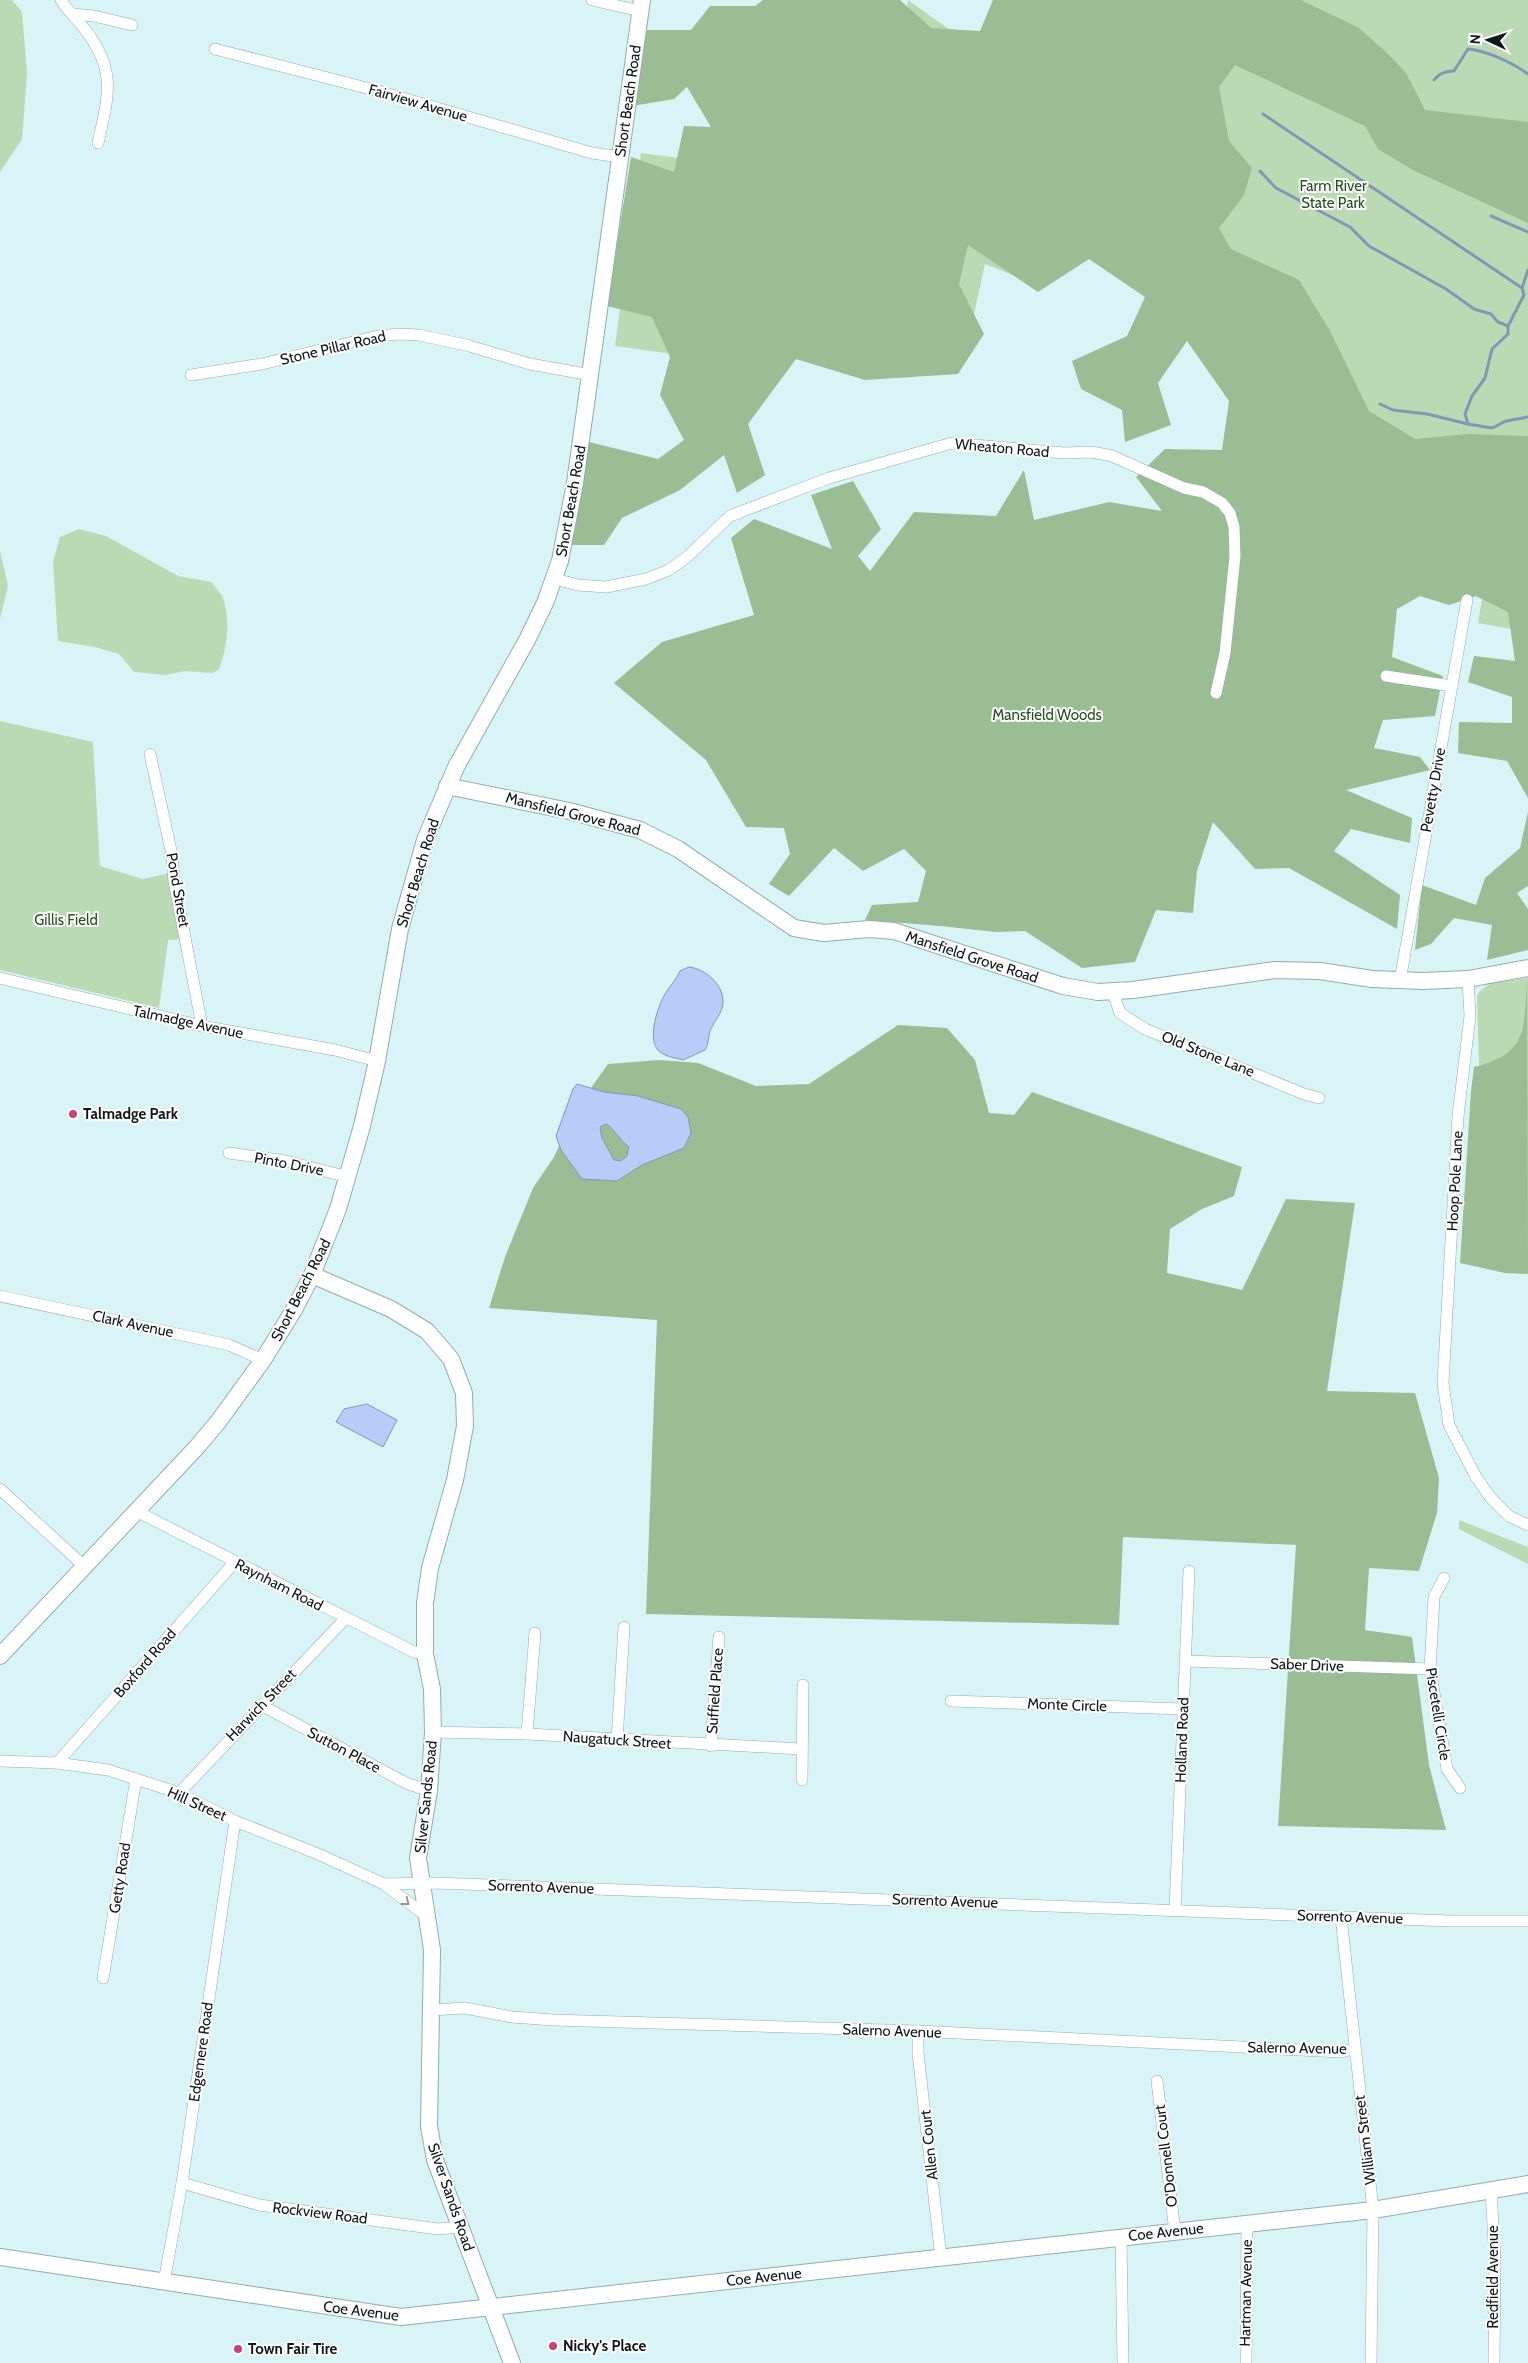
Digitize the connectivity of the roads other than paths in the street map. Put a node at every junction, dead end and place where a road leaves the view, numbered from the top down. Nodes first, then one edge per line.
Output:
1 (61, 0) edge
2 (592, 0) edge
3 (641, 6) edge
4 (72, 14) junction
5 (132, 25) dead end
6 (215, 49) dead end
7 (98, 143) dead end
8 (620, 157) junction
9 (191, 375) dead end
10 (591, 375) junction
11 (554, 579) junction
12 (1467, 600) dead end
13 (1386, 676) dead end
14 (1452, 686) junction
15 (1216, 692) dead end
16 (150, 754) dead end
17 (447, 786) junction
18 (1528, 968) edge
19 (0, 978) edge
20 (1468, 979) junction
21 (1400, 981) junction
22 (1113, 992) junction
23 (202, 1026) junction
24 (378, 1060) junction
25 (1319, 1098) dead end
26 (229, 1153) dead end
27 (348, 1177) junction
28 (312, 1275) junction
29 (0, 1296) edge
30 (263, 1360) junction
31 (0, 1489) edge
32 (136, 1511) junction
33 (1528, 1525) edge
34 (234, 1562) junction
35 (84, 1566) junction
36 (1189, 1571) dead end
37 (1444, 1578) dead end
38 (345, 1619) junction
39 (624, 1627) dead end
40 (535, 1633) dead end
41 (719, 1637) dead end
42 (425, 1654) junction
43 (0, 1656) edge
44 (1185, 1661) junction
45 (1430, 1669) junction
46 (803, 1685) dead end
47 (951, 1702) dead end
48 (261, 1705) junction
49 (1183, 1710) junction
50 (433, 1732) junction
51 (527, 1734) junction
52 (617, 1740) junction
53 (711, 1746) junction
54 (801, 1749) junction
55 (0, 1762) edge
56 (57, 1763) junction
57 (136, 1779) junction
58 (802, 1780) dead end
59 (1460, 1788) dead end
60 (429, 1790) junction
61 (179, 1793) junction
62 (235, 1821) junction
63 (384, 1884) junction
64 (422, 1884) junction
65 (1175, 1910) junction
66 (1340, 1917) junction
67 (429, 1918) junction
68 (1528, 1921) edge
69 (103, 1978) dead end
70 (431, 2010) junction
71 (918, 2031) junction
72 (1354, 2049) junction
73 (1157, 2081) dead end
74 (182, 2183) junction
75 (1528, 2184) edge
76 (1491, 2190) junction
77 (1373, 2210) junction
78 (1247, 2223) junction
79 (460, 2227) junction
80 (1175, 2232) junction
81 (1121, 2238) junction
82 (0, 2257) edge
83 (941, 2258) junction
84 (164, 2282) junction
85 (492, 2308) junction
86 (512, 2363) edge
87 (1123, 2363) edge
88 (1246, 2363) edge
89 (1372, 2363) edge
90 (1494, 2363) edge

1 - 4 street
2 - 3 street
3 - 8 main road, Short Beach Road
4 - 5 street
4 - 7 street
6 - 8 street, Fairview Avenue
8 - 10 main road, Short Beach Road
9 - 10 street, Stone Pillar Road
10 - 11 main road, Short Beach Road
11 - 15 street, Wheaton Road
11 - 17 main road, Short Beach Road
12 - 14 street, Pevetty Drive
13 - 14 street
14 - 21 street, Pevetty Drive
16 - 23 street, Pond Street
17 - 22 main road, Mansfield Grove Road
17 - 24 main road, Short Beach Road
18 - 20 main road, Mansfield Grove Road
19 - 23 street, Talmadge Avenue
20 - 21 main road, Mansfield Grove Road
20 - 33 street, Hoop Pole Lane
21 - 22 main road, Mansfield Grove Road
22 - 25 street, Old Stone Lane
23 - 24 street, Talmadge Avenue
24 - 27 main road, Short Beach Road
26 - 27 street, Pinto Drive
27 - 28 main road, Short Beach Road
28 - 30 main road, Short Beach Road
28 - 42 main road, Silver Sands Road
29 - 30 street, Clark Avenue
30 - 32 main road, Short Beach Road
31 - 35 street
32 - 34 street, Raynham Road
32 - 35 main road, Short Beach Road
34 - 38 street, Raynham Road
34 - 56 street, Boxford Road
35 - 43 main road, Short Beach Road
36 - 44 street, Holland Road
37 - 45 street, Piscetelli Circle
38 - 42 street, Raynham Road
38 - 48 street, Harwich Street
39 - 52 street
40 - 51 street
41 - 53 street, Suffield Place
42 - 50 main road, Silver Sands Road
44 - 45 street, Saber Drive
44 - 49 street, Holland Road
45 - 59 street, Piscetelli Circle
46 - 54 street
47 - 49 street, Monte Circle
48 - 60 street, Sutton Place
48 - 61 street, Harwich Street
49 - 65 street, Holland Road
50 - 51 street, Naugatuck Street
50 - 60 main road, Silver Sands Road
51 - 52 street, Naugatuck Street
52 - 53 street, Naugatuck Street
53 - 54 street, Naugatuck Street
54 - 58 street
55 - 56 street, Hill Street
56 - 57 street, Hill Street
57 - 61 street, Hill Street
57 - 69 street, Getty Road
60 - 64 main road, Silver Sands Road
61 - 62 street, Hill Street
62 - 63 street, Hill Street
62 - 74 street, Edgemere Road
63 - 64 street, Hill Street
63 -> 67 street, Hill Street
64 - 65 street, Sorrento Avenue
64 - 67 main road, Silver Sands Road
65 - 66 street, Sorrento Avenue
66 - 68 street, Sorrento Avenue
66 - 72 street, William Street
67 - 70 main road, Silver Sands Road
70 - 71 street, Salerno Avenue
70 - 79 main road, Silver Sands Road
71 - 72 street, Salerno Avenue
71 - 83 street, Allen Court
72 - 77 street, William Street
73 - 80 street, O'Donnell Court
74 - 79 street, Rockview Road
74 - 84 street, Edgemere Road
75 - 76 main road, Coe Avenue
76 - 77 main road, Coe Avenue
76 - 90 street, Redfield Avenue
77 - 78 main road, Coe Avenue
77 - 89 street, William Street
78 - 80 main road, Coe Avenue
78 - 88 street, Hartman Avenue
79 - 85 main road, Silver Sands Road
80 - 81 main road, Coe Avenue
81 - 83 main road, Coe Avenue
81 - 87 street
82 - 84 main road, Coe Avenue
83 - 85 main road, Coe Avenue
84 - 85 main road, Coe Avenue
85 - 86 main road, Silver Sands Road

